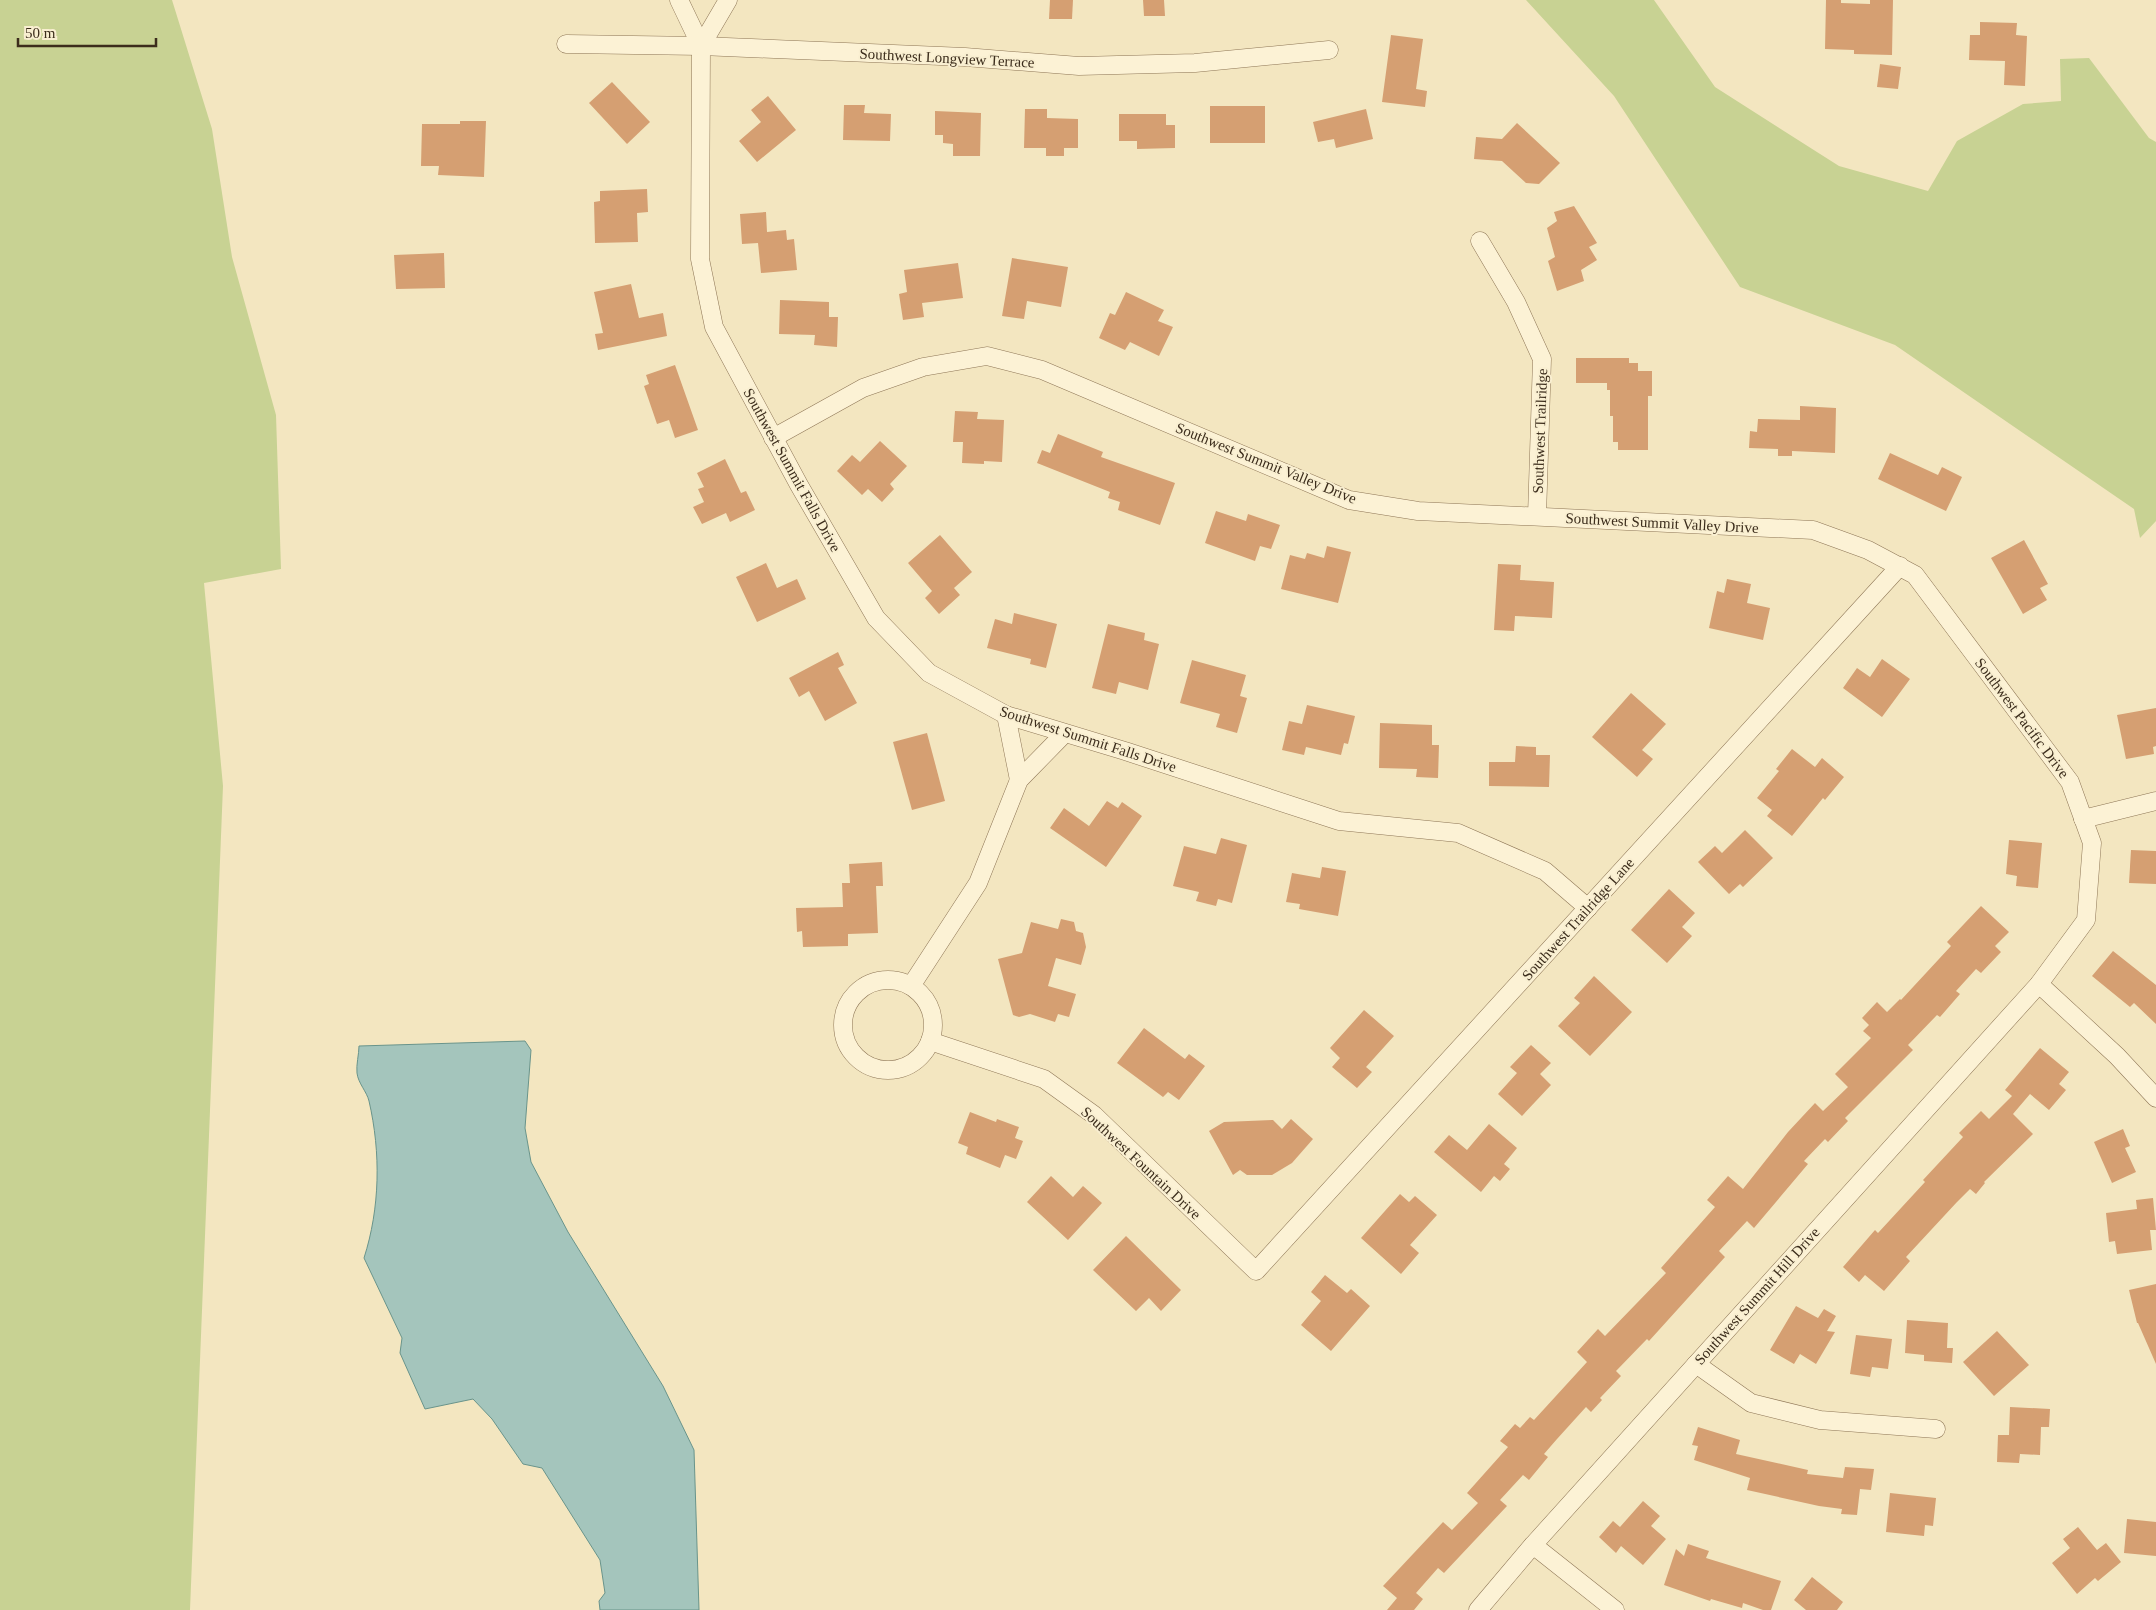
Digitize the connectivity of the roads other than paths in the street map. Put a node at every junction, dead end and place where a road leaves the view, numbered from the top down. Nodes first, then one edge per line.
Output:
1 (679, 0) edge
2 (728, 0) edge
3 (566, 44) dead end
4 (701, 46) junction
5 (1329, 50) dead end
6 (1480, 241) dead end
7 (773, 438) junction
8 (1536, 516) junction
9 (1900, 566) junction
10 (1006, 715) junction
11 (1064, 734) junction
12 (1019, 780) junction
13 (2156, 801) edge
14 (2083, 819) junction
15 (1588, 908) junction
16 (2039, 984) junction
17 (911, 986) junction
18 (930, 1041) junction
19 (2156, 1098) edge
20 (1256, 1271) joint
21 (1696, 1364) junction
22 (1936, 1429) dead end
23 (1533, 1545) junction
24 (1478, 1610) edge
25 (1615, 1610) edge

1 - 4 street, Southwest Summit Falls Drive
2 - 4 street
3 - 4 street, Southwest Longview Terrace
4 - 5 street, Southwest Longview Terrace
4 - 7 street, Southwest Summit Falls Drive
6 - 8 street, Southwest Trailridge
7 - 8 street, Southwest Summit Valley Drive
7 - 10 street, Southwest Summit Falls Drive
8 - 9 street, Southwest Summit Valley Drive
9 - 14 street, Southwest Pacific Drive
9 - 15 street, Southwest Trailridge Lane
10 - 11 street, Southwest Summit Falls Drive
10 - 12 street
11 - 12 street
11 - 15 street, Southwest Summit Falls Drive
12 - 17 street
13 - 14 street
14 - 16 street, Southwest Pacific Drive
15 - 20 street, Southwest Trailridge Lane
16 - 19 street
16 - 21 street, Southwest Summit Hill Drive
17 - 18 street
17 - 18 street
18 - 20 street, Southwest Fountain Drive
21 - 22 street
21 - 23 street, Southwest Summit Hill Drive
23 - 24 street, Southwest Summit Hill Drive
23 - 25 street

